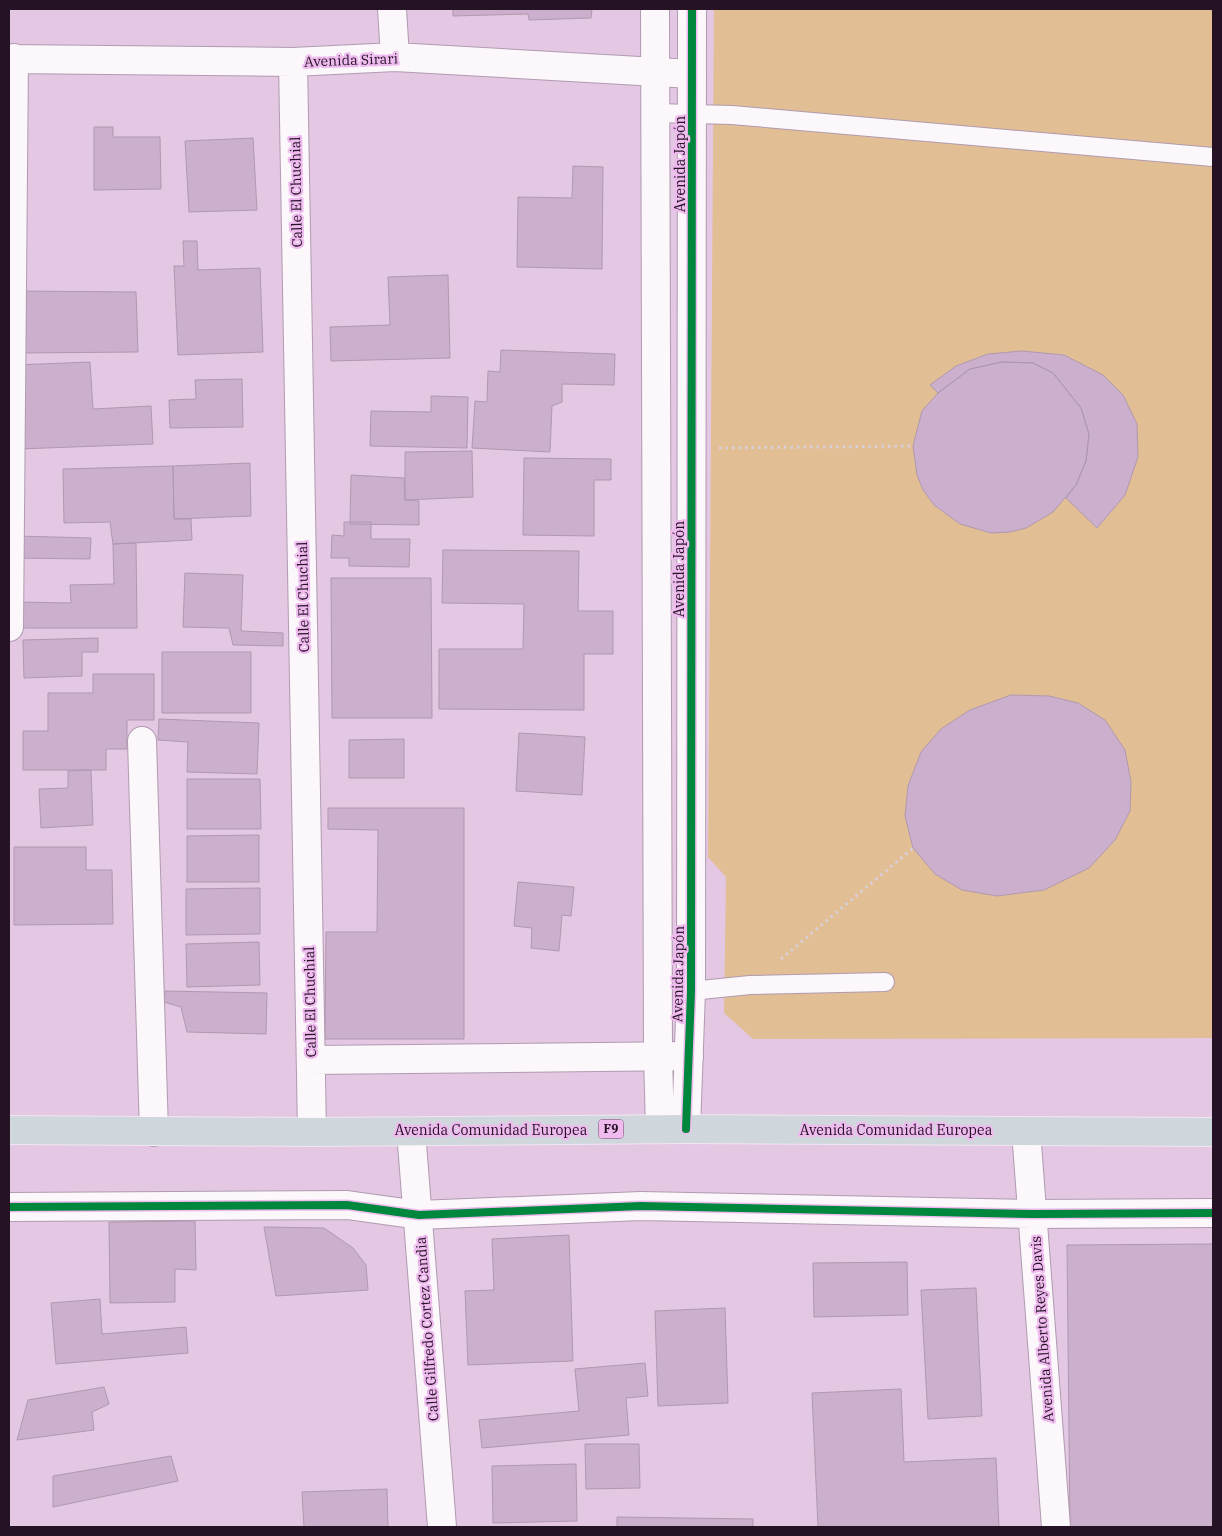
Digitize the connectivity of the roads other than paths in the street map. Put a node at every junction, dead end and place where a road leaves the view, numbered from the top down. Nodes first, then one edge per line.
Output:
1 (392, 9) edge
2 (655, 9) edge
3 (692, 9) edge
4 (395, 57) junction
5 (11, 59) edge
6 (293, 62) junction
7 (654, 70) junction
8 (692, 74) junction
9 (655, 112) junction
10 (692, 114) junction
11 (1213, 157) edge
12 (9, 628) edge
13 (142, 741) dead end
14 (885, 982) dead end
15 (691, 991) junction
16 (658, 1055) junction
17 (688, 1056) junction
18 (311, 1060) junction
19 (673, 1129) junction
20 (9, 1130) edge
21 (411, 1131) junction
22 (1026, 1131) junction
23 (154, 1132) junction
24 (312, 1132) junction
25 (1213, 1132) edge
26 (9, 1207) edge
27 (1213, 1213) edge
28 (1033, 1214) junction
29 (419, 1215) junction
30 (442, 1527) edge
31 (1056, 1527) edge

1 - 4 street
2 - 7 street, Avenida Japón
3 - 8 street, Avenida Japón
4 - 6 street, Avenida Sirari
4 - 7 street, Avenida Sirari
5 - 6 street, Avenida Sirari
5 - 12 street
6 - 18 street, Calle El Chuchial
7 - 8 street, Avenida Sirari
7 - 9 street, Avenida Japón
8 - 10 street, Avenida Japón
9 - 10 lane
9 - 16 street, Avenida Japón
10 - 11 lane
10 - 15 street, Avenida Japón
13 - 23 street
14 - 15 lane
15 - 17 street, Avenida Japón
16 - 17 street
16 - 18 street
16 - 19 street, Avenida Japón
17 - 19 street, Avenida Japón
18 - 24 street, Calle El Chuchial
19 - 21 highway, Avenida Comunidad Europea / F9
19 - 22 highway, Avenida Comunidad Europea / F9
20 - 23 highway, Avenida Comunidad Europea / F9
21 - 24 highway, Avenida Comunidad Europea / F9
21 - 29 street, Calle Gilfredo Cortez Candia
22 - 25 highway, Avenida Comunidad Europea / F9
22 - 28 street, Avenida Alberto Reyes Davis
23 - 24 highway, Avenida Comunidad Europea / F9
26 - 29 street
27 - 28 street
28 - 29 street
28 - 31 street, Avenida Alberto Reyes Davis
29 - 30 street, Calle Gilfredo Cortez Candia

